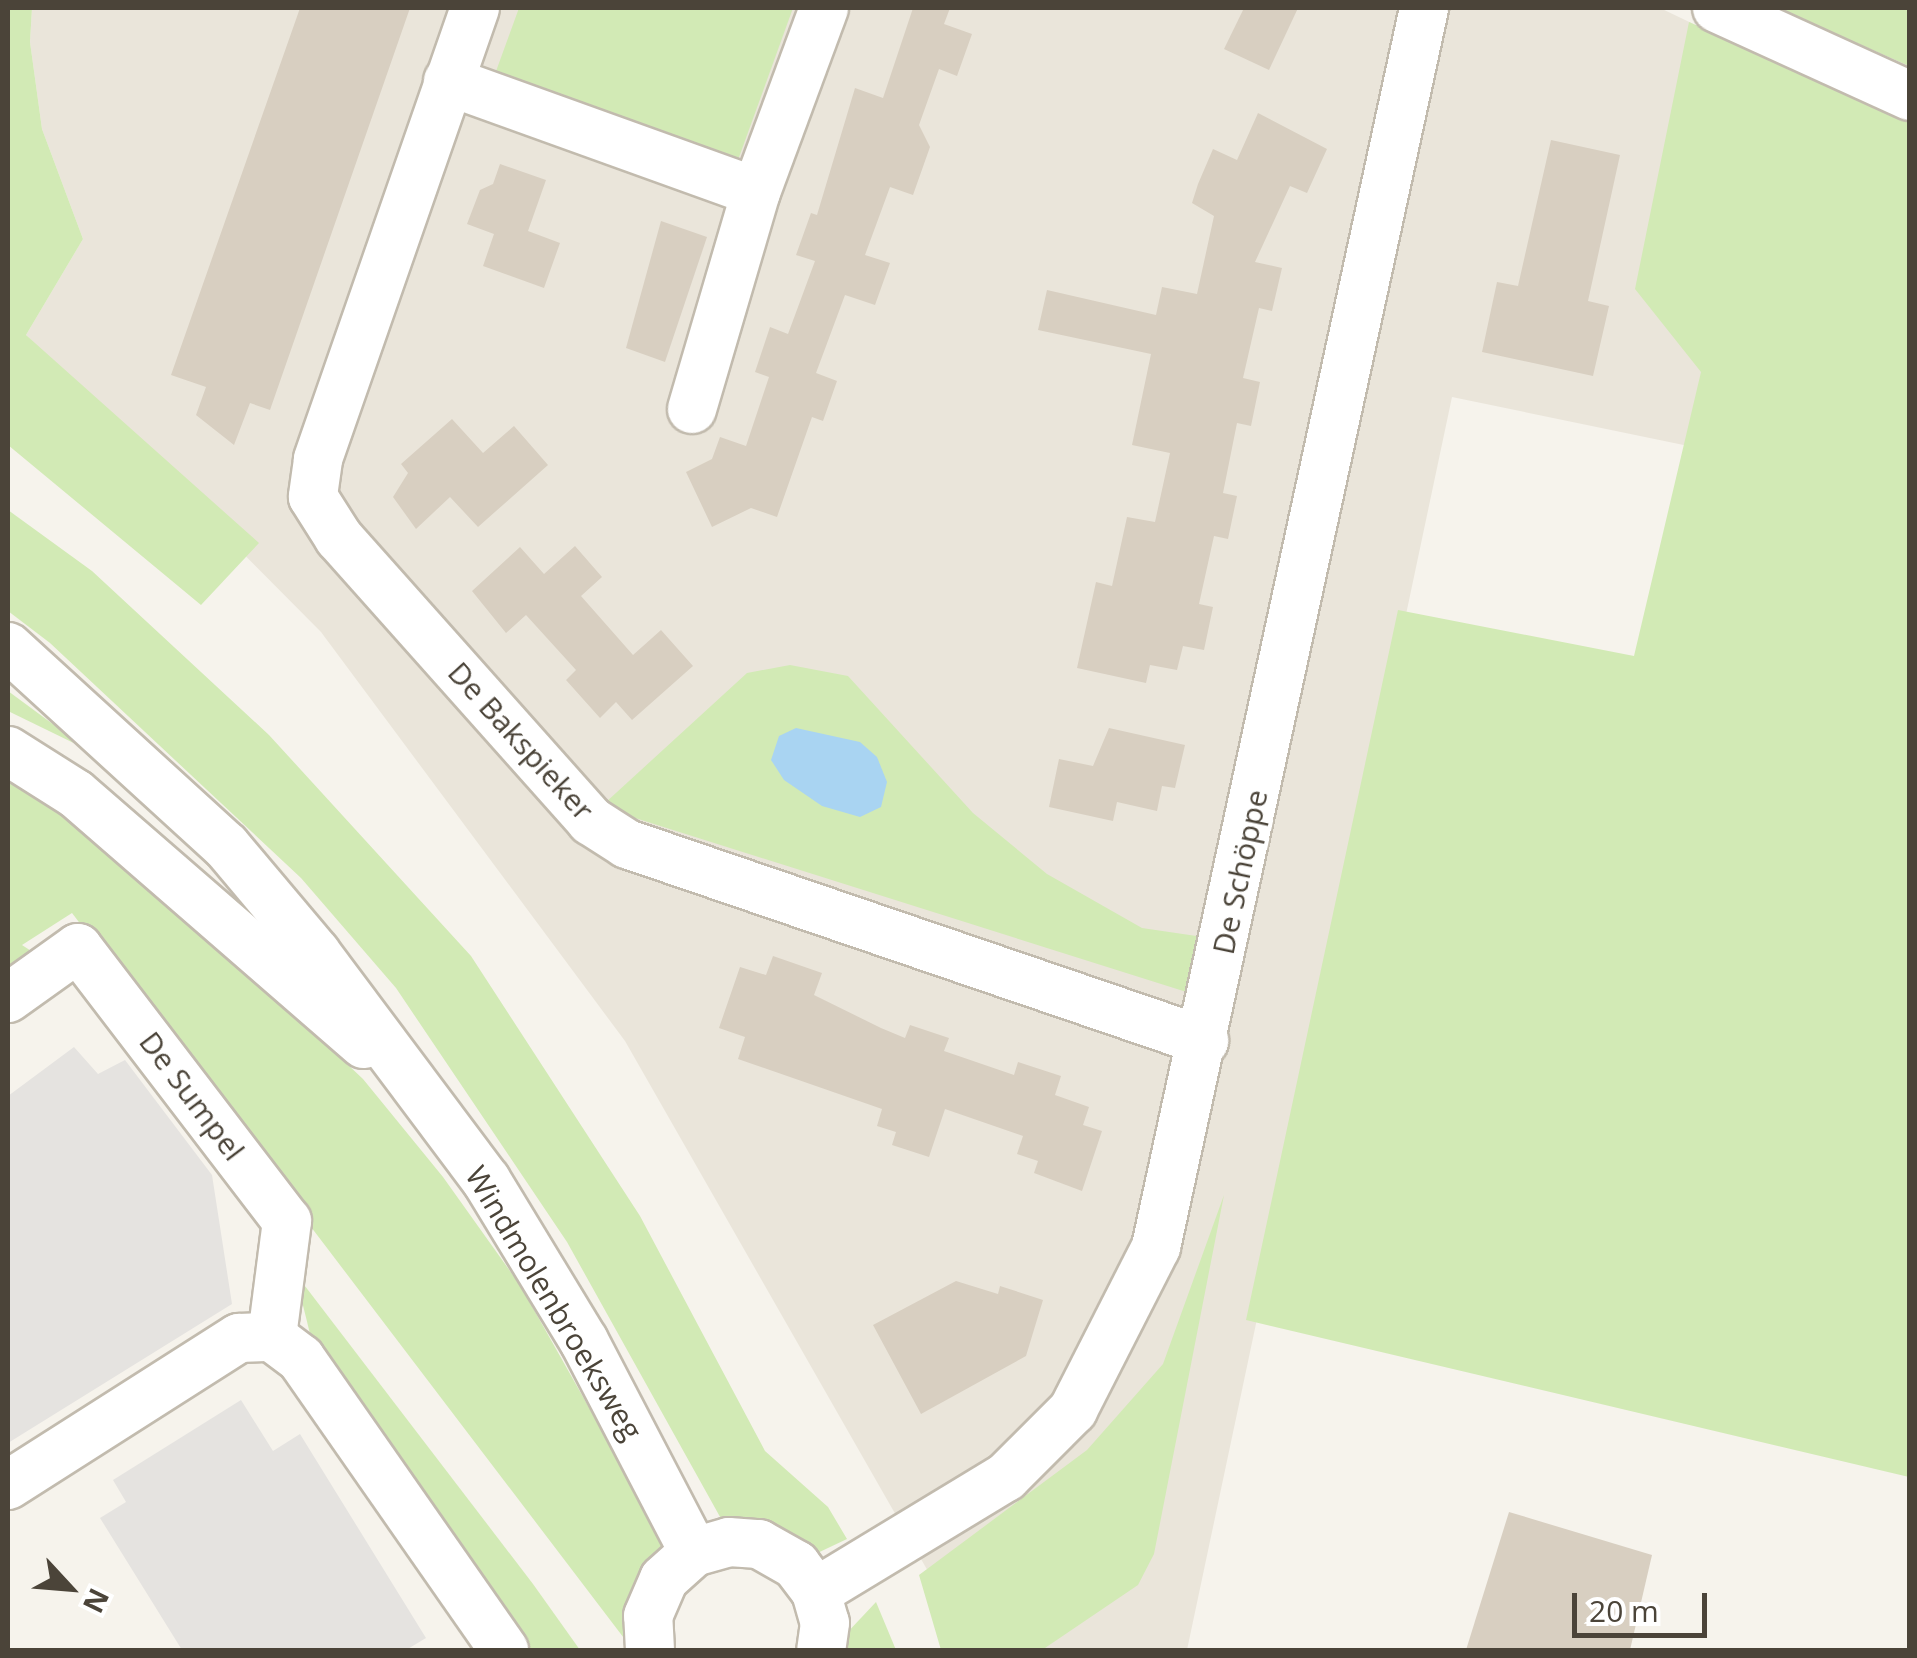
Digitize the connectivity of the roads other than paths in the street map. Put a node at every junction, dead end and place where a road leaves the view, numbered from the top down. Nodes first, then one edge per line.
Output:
1 (474, 8) edge
2 (824, 8) edge
3 (1424, 8) edge
4 (1717, 8) edge
5 (448, 81) junction
6 (1910, 96) edge
7 (756, 192) junction
8 (692, 409) dead end
9 (8, 647) edge
10 (8, 751) edge
11 (8, 998) edge
12 (1204, 1041) junction
13 (395, 1066) junction
14 (272, 1336) junction
15 (8, 1484) edge
16 (694, 1552) junction
17 (816, 1592) junction
18 (504, 1650) edge
19 (650, 1650) edge
20 (821, 1650) edge

1 - 5 street, De Bakspieker
2 - 7 street
3 - 12 street, De Schöppe
4 - 6 street
5 - 7 street
5 - 12 street, De Bakspieker
7 - 8 street
9 - 13 street, Windmolenbroeksweg
10 - 13 street, Windmolenbroeksweg
11 - 14 street, De Sumpel
12 - 17 street, De Schöppe
13 - 16 street, Windmolenbroeksweg
14 - 15 street
14 - 18 street
16 - 17 street
16 - 19 street
17 - 20 street

